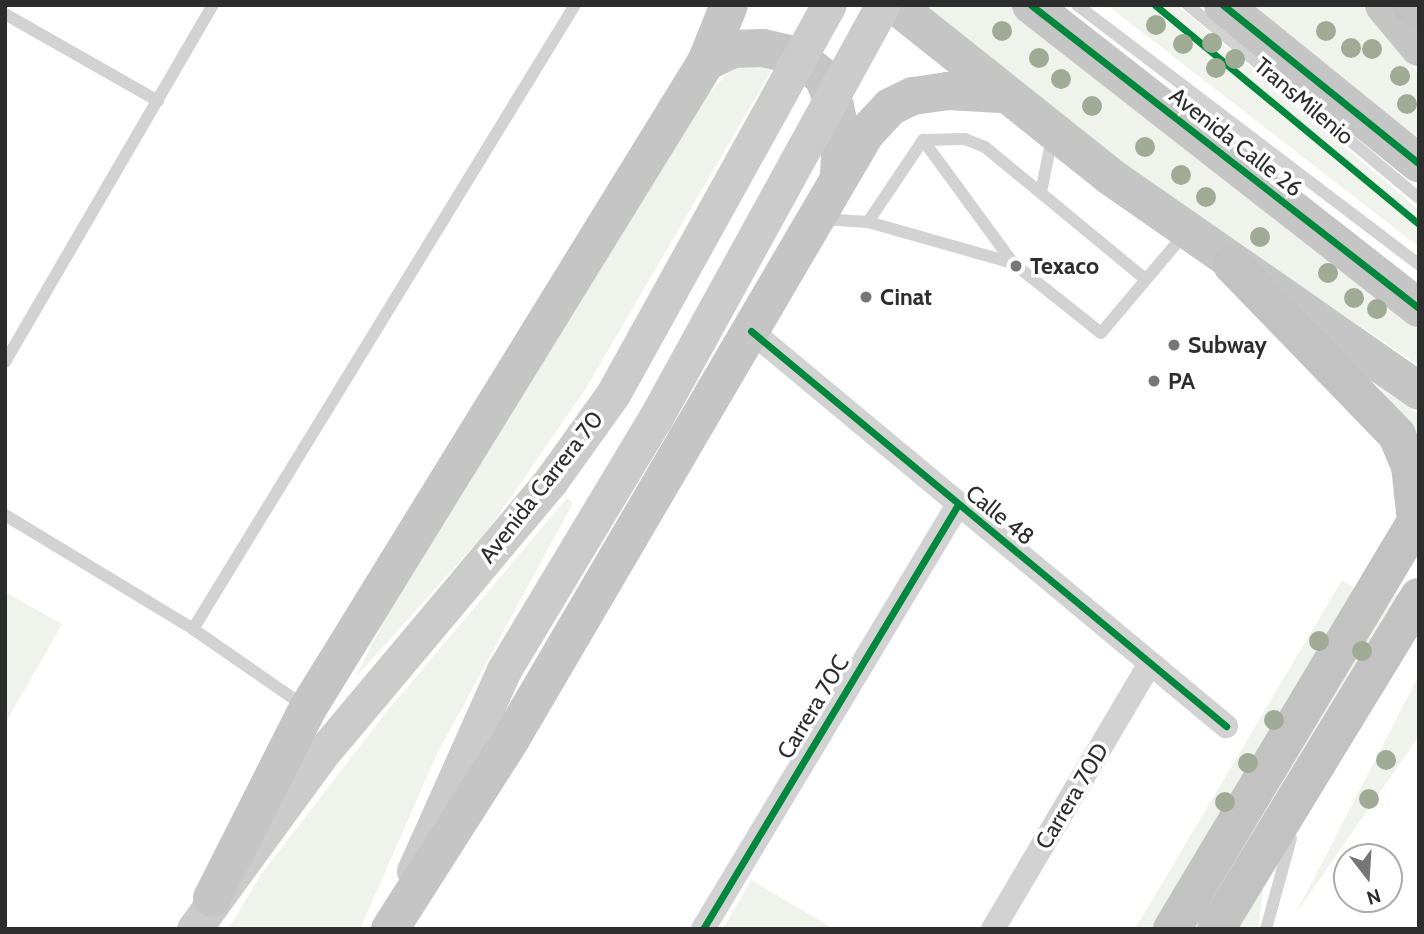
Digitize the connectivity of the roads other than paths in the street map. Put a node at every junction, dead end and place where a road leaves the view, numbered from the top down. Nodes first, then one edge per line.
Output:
1 (213, 5) edge
2 (575, 5) edge
3 (729, 5) edge
4 (829, 5) edge
5 (883, 5) edge
6 (895, 5) edge
7 (1031, 5) edge
8 (1077, 5) edge
9 (1188, 5) edge
10 (1223, 5) edge
11 (1384, 5) edge
12 (1411, 5) edge
13 (1419, 11) edge
14 (5, 14) edge
15 (1419, 47) edge
16 (706, 62) junction
17 (1001, 94) junction
18 (158, 101) junction
19 (1053, 134) junction
20 (922, 140) junction
21 (1419, 164) edge
22 (839, 176) junction
23 (1041, 192) junction
24 (1419, 198) edge
25 (815, 219) junction
26 (868, 222) junction
27 (1187, 232) junction
28 (1013, 263) junction
29 (1232, 265) junction
30 (1419, 265) edge
31 (1146, 279) junction
32 (1419, 308) edge
33 (751, 331) junction
34 (5, 362) edge
35 (1419, 391) edge
36 (957, 506) junction
37 (5, 515) edge
38 (1419, 597) edge
39 (193, 629) junction
40 (1150, 664) junction
41 (308, 708) junction
42 (1227, 726) dead end
43 (1321, 759) junction
44 (203, 914) edge
45 (389, 929) edge
46 (702, 929) edge
47 (993, 929) edge
48 (1172, 929) edge
49 (1216, 929) edge
50 (1266, 929) edge

1 - 18 lane
2 - 39 lane
3 - 16 main road
4 - 44 main road, Avenida Carrera 70, bridge
5 - 45 main road, bridge
6 - 17 main road
7 - 32 main road, Avenida Calle 26
8 - 30 lane
9 - 24 lane, TransMilenio
10 - 21 main road
11 - 15 main road
12 - 13 highway
14 - 18 lane
16 - 22 main road
16 - 41 main road
17 - 19 main road
17 - 22 main road
18 - 34 lane
19 - 23 lane
19 - 27 main road
20 - 23 lane
20 - 26 lane
20 - 28 lane
22 - 25 main road
23 - 31 lane
25 - 26 lane
25 - 33 main road
26 - 28 lane
27 - 29 main road
27 - 31 lane
28 - 31 lane
29 - 35 main road
29 - 48 highway
33 - 36 street, Calle 48
33 - 45 main road
36 - 40 street, Calle 48
36 - 46 street, Carrera 70C
37 - 39 lane
38 - 43 highway
39 - 41 lane
40 - 42 street, Calle 48
40 - 47 street, Carrera 70D
41 - 44 main road
43 - 49 highway
43 - 50 lane

